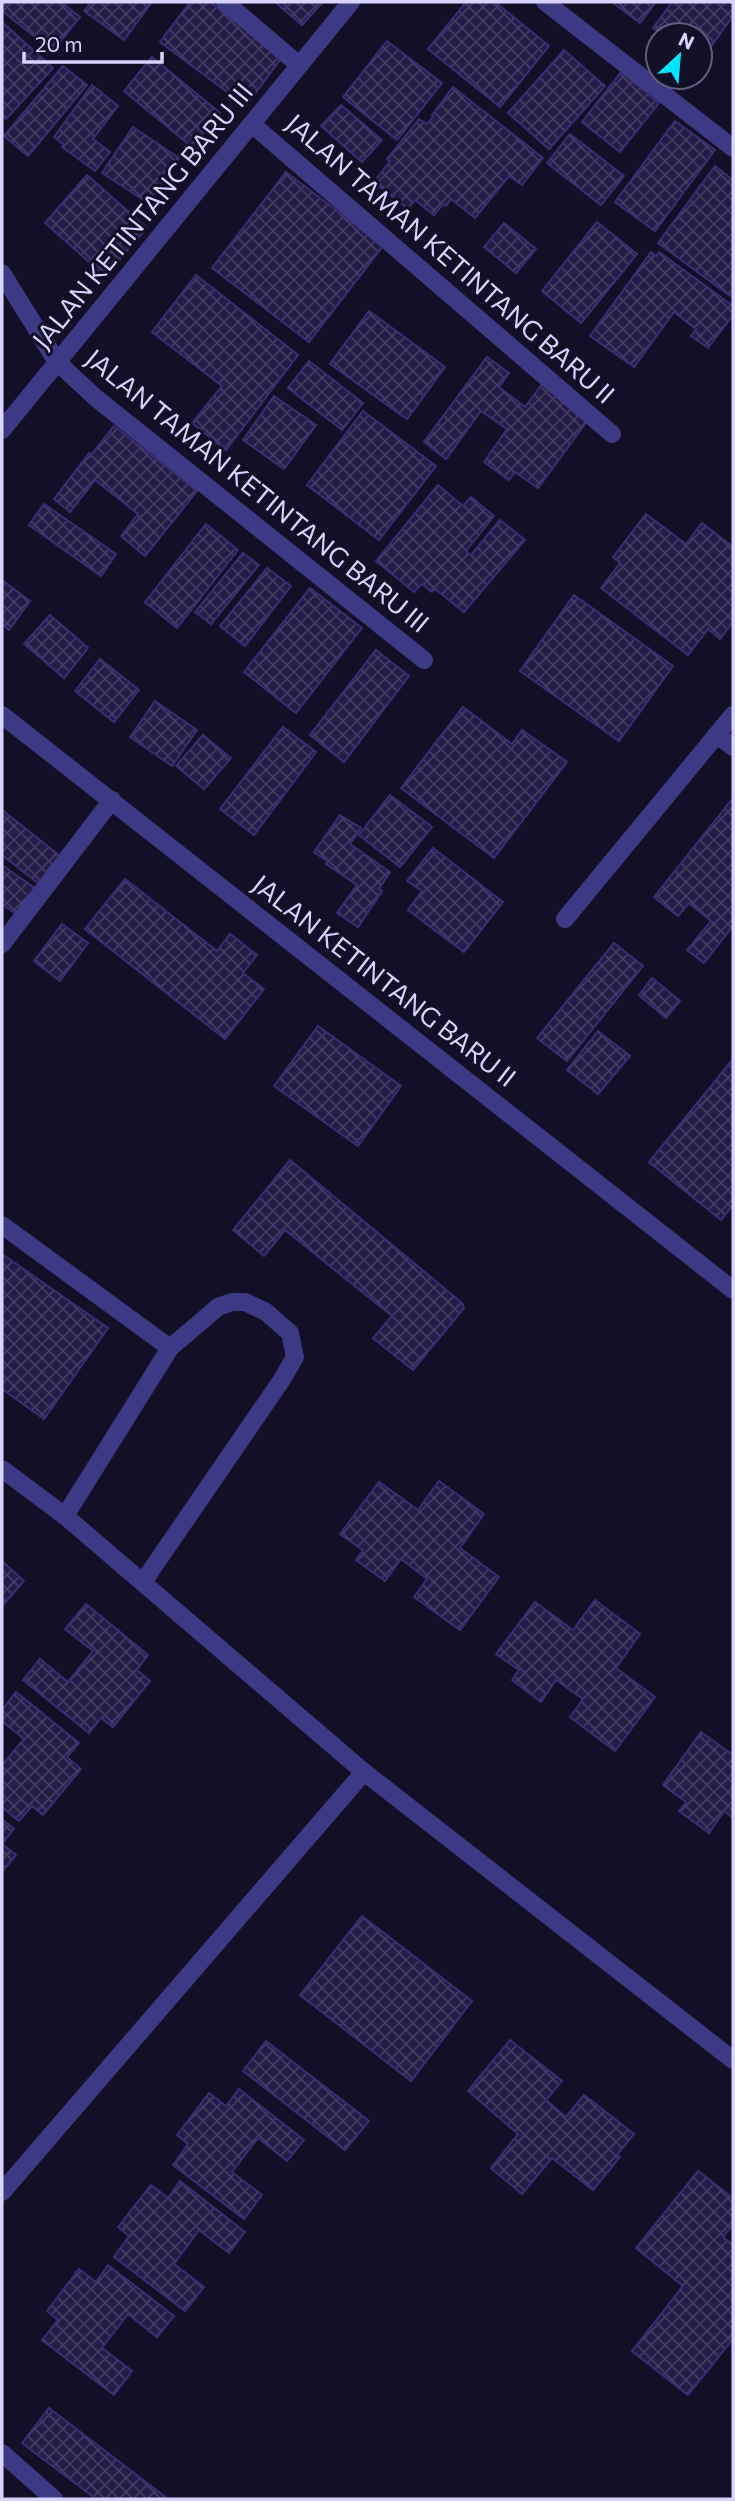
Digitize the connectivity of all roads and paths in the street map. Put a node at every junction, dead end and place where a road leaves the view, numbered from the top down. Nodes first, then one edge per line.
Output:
1 (225, 2) edge
2 (351, 2) edge
3 (545, 2) edge
4 (299, 65) junction
5 (253, 125) junction
6 (733, 148) edge
7 (2, 273) edge
8 (57, 362) junction
9 (2, 430) edge
10 (612, 434) dead end
11 (424, 660) dead end
12 (2, 715) edge
13 (733, 715) edge
14 (718, 735) junction
15 (733, 747) edge
16 (112, 800) junction
17 (565, 919) dead end
18 (2, 944) edge
19 (2, 1225) edge
20 (733, 1290) edge
21 (170, 1348) junction
22 (2, 1469) edge
23 (65, 1516) junction
24 (143, 1582) junction
25 (364, 1772) junction
26 (733, 2060) edge
27 (2, 2192) edge
28 (2, 2453) edge
29 (54, 2499) edge

1 - 4 street
2 - 4 street, JALAN KETINTANG BARU III
3 - 6 street
4 - 5 street, JALAN KETINTANG BARU III
5 - 8 street, JALAN KETINTANG BARU III
5 - 10 street, JALAN TAMAN KETINTANG BARU II
7 - 8 street, JALAN TAMAN KETINTANG BARU III
8 - 9 street, JALAN KETINTANG BARU III
8 - 11 street, JALAN TAMAN KETINTANG BARU III
12 - 16 street, JALAN KETINTANG BARU II
13 - 14 street
14 - 15 street
14 - 17 street
16 - 18 street
16 - 20 street, JALAN KETINTANG BARU II
19 - 21 street
21 - 23 street
21 - 24 street
22 - 23 street
23 - 24 street
24 - 25 street
25 - 26 street
25 - 27 street
28 - 29 street

